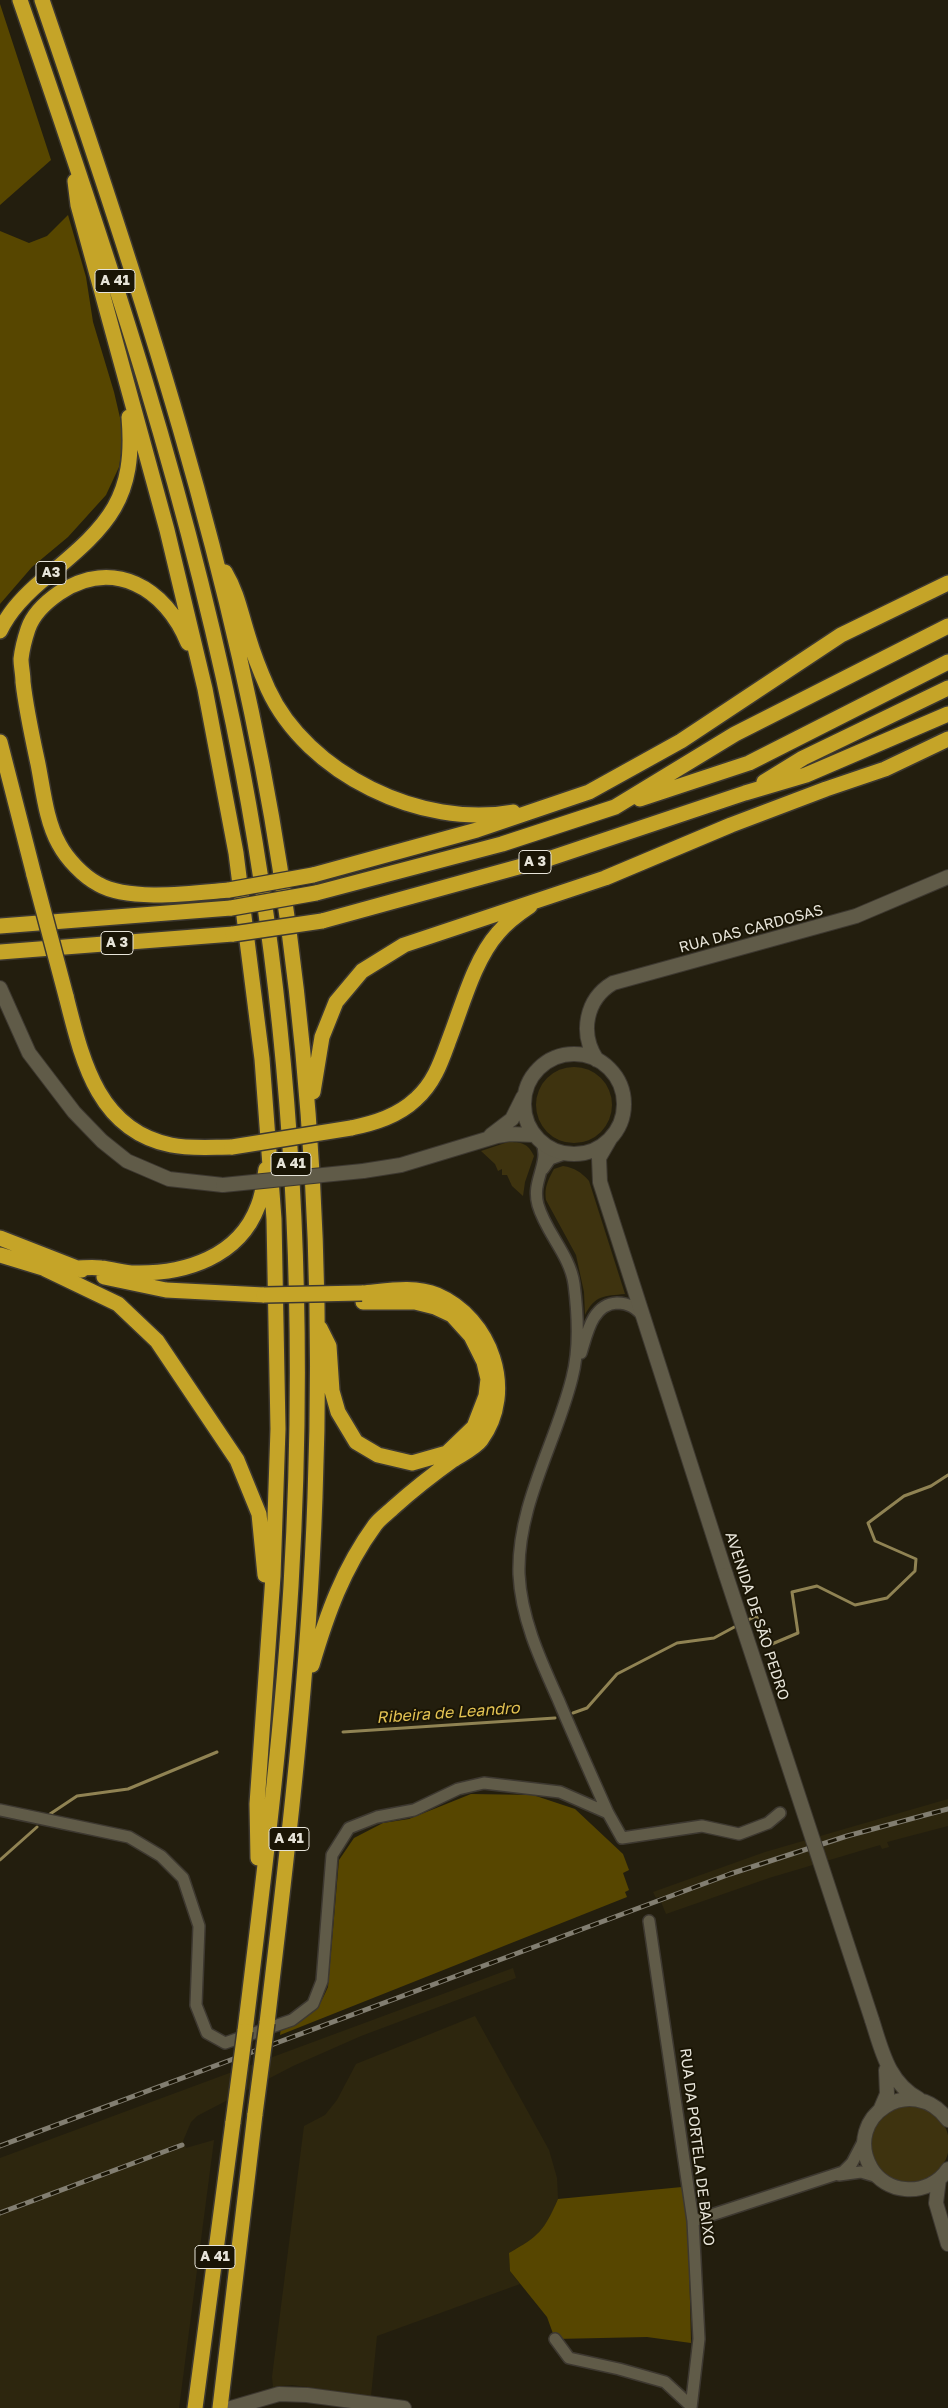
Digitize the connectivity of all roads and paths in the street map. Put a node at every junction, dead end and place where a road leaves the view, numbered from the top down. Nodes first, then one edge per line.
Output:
1 (20, 0) edge
2 (42, 0) edge
3 (70, 146) junction
4 (126, 379) junction
5 (216, 557) junction
6 (948, 583) edge
7 (948, 626) edge
8 (0, 631) edge
9 (948, 662) edge
10 (948, 688) edge
11 (205, 689) junction
12 (948, 714) edge
13 (948, 739) edge
14 (0, 742) edge
15 (745, 793) junction
16 (551, 806) junction
17 (615, 807) junction
18 (948, 877) edge
19 (539, 899) junction
20 (0, 926) edge
21 (0, 952) edge
22 (0, 988) edge
23 (587, 1030) junction
24 (561, 1056) junction
25 (597, 1060) junction
26 (525, 1092) junction
27 (268, 1120) junction
28 (309, 1126) junction
29 (538, 1139) junction
30 (610, 1139) junction
31 (482, 1140) junction
32 (569, 1154) junction
33 (540, 1172) junction
34 (600, 1182) junction
35 (0, 1238) edge
36 (0, 1255) edge
37 (74, 1268) junction
38 (45, 1269) junction
39 (362, 1298) junction
40 (265, 1301) junction
41 (644, 1318) junction
42 (318, 1322) junction
43 (572, 1378) junction
44 (270, 1623) junction
45 (303, 1698) junction
46 (0, 1810) edge
47 (608, 1813) junction
48 (780, 1813) dead end
49 (649, 1921) dead end
50 (258, 1924) junction
51 (884, 2059) junction
52 (922, 2101) junction
53 (882, 2108) junction
54 (947, 2118) edge
55 (865, 2136) junction
56 (944, 2174) edge
57 (878, 2177) junction
58 (826, 2179) junction
59 (693, 2221) junction
60 (948, 2244) edge
61 (555, 2339) dead end
62 (196, 2400) edge
63 (691, 2407) edge
64 (220, 2408) edge
65 (231, 2408) edge
66 (404, 2408) edge

1 - 3 highway, A 41
2 - 5 highway, A 41
3 - 4 highway
3 - 50 highway, A 41
4 - 8 highway, A3
4 - 11 highway
5 - 16 highway
5 - 28 highway, A 41
6 - 16 highway
7 - 17 highway, A 3
9 - 17 highway, A 3
10 - 15 highway, A 3
11 - 16 highway, bridge
11 - 27 highway
12 - 15 highway, A 3
13 - 19 highway
14 - 19 highway, bridge
15 - 21 highway, A 3, bridge
17 - 20 highway, A 3, bridge
18 - 23 street, RUA DAS CARDOSAS
19 - 28 highway
22 - 31 street, bridge
23 - 24 street, RUA DAS CARDOSAS
23 - 25 street, RUA DAS CARDOSAS
24 - 25 street
24 - 26 street
25 - 30 street
26 - 29 street
26 - 31 street
27 - 37 highway
27 - 44 highway
28 - 42 highway, A 41
29 - 31 street
29 - 32 street
29 - 33 street
30 - 32 street
30 - 34 street, AVENIDA DE SÃO PEDRO
32 - 33 street
32 - 34 street, AVENIDA DE SÃO PEDRO
33 - 43 street
34 - 41 street, AVENIDA DE SÃO PEDRO
35 - 37 highway
36 - 38 highway
37 - 40 highway
38 - 40 highway
38 - 44 highway
39 - 40 highway, bridge
39 - 42 highway
39 - 45 highway
41 - 43 street
41 - 51 street, AVENIDA DE SÃO PEDRO, bridge
42 - 45 highway, A 41
43 - 47 street
44 - 50 highway
45 - 64 highway, A 41, bridge
46 - 47 street
47 - 48 street
49 - 59 street, RUA DA PORTELA DE BAIXO
50 - 62 highway, A 41, bridge
51 - 52 street, AVENIDA DE SÃO PEDRO
51 - 53 street, AVENIDA DE SÃO PEDRO
52 - 53 street
52 - 54 street, AVENIDA DE SÃO PEDRO
53 - 55 street
55 - 57 street
55 - 58 street
56 - 57 street
56 - 60 street
57 - 58 street
58 - 59 street
59 - 63 street, RUA DA PORTELA DE BAIXO
61 - 63 street
65 - 66 street

